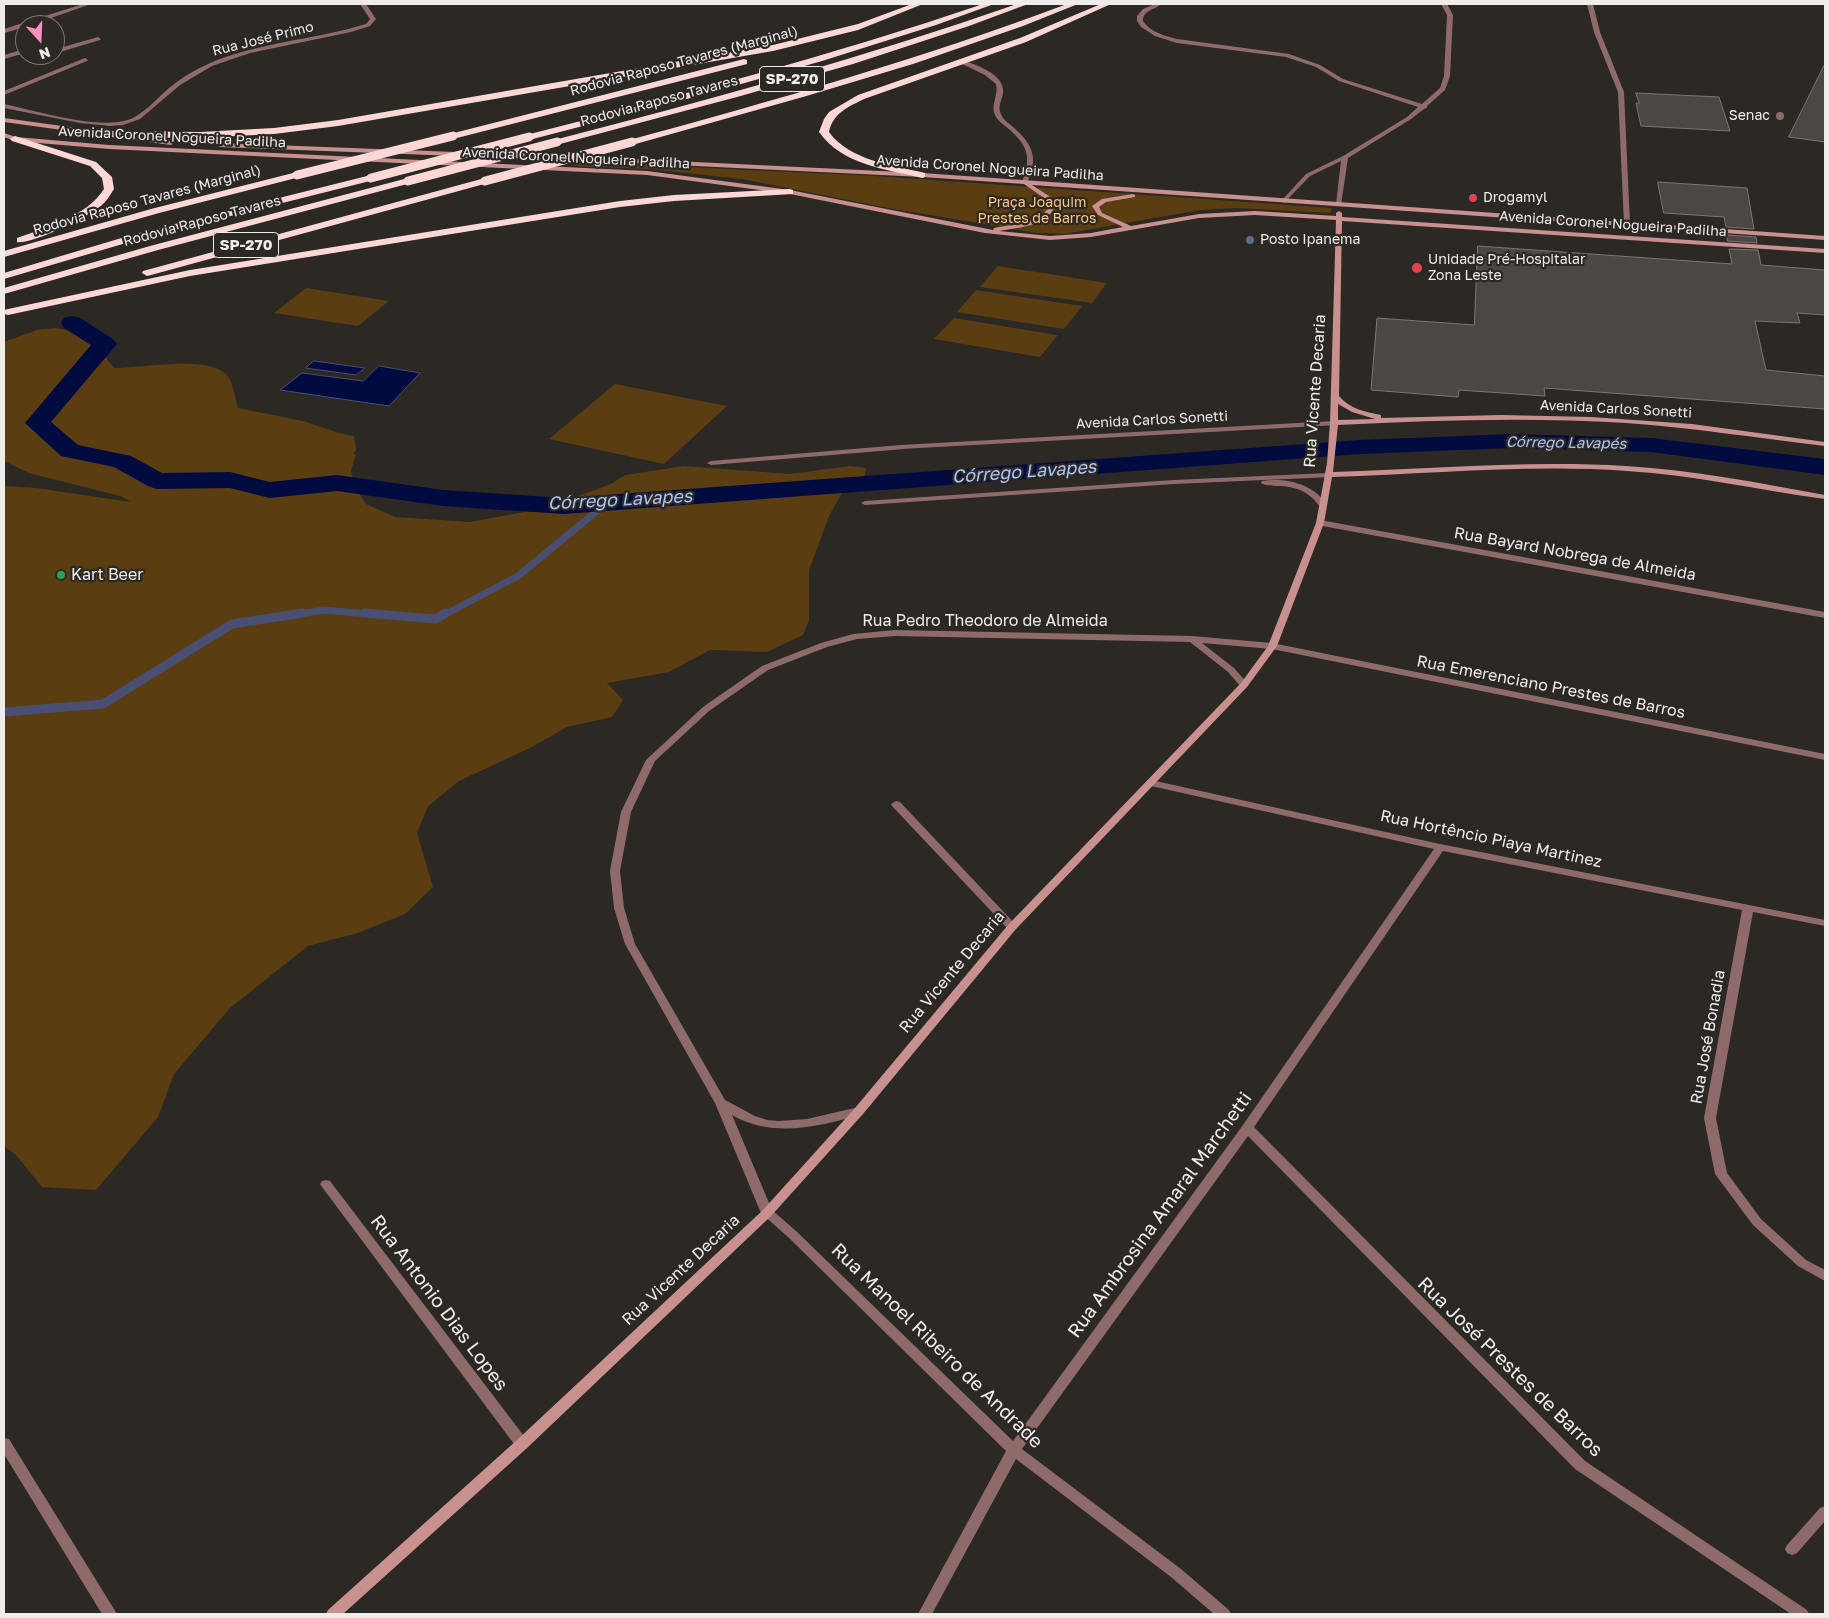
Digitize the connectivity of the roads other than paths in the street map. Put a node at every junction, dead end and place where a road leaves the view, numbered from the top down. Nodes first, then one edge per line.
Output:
1 (88, 4) edge
2 (363, 4) edge
3 (919, 4) edge
4 (990, 4) edge
5 (1024, 4) edge
6 (1074, 4) edge
7 (1107, 4) edge
8 (1159, 4) edge
9 (1444, 4) edge
10 (1590, 4) edge
11 (56, 15) edge
12 (864, 25) junction
13 (98, 39) dead end
14 (65, 49) edge
15 (84, 60) dead end
16 (962, 62) junction
17 (4, 93) edge
18 (4, 106) edge
19 (1425, 107) junction
20 (4, 120) edge
21 (99, 134) junction
22 (4, 135) edge
23 (15, 139) junction
24 (1344, 158) junction
25 (922, 175) junction
26 (1025, 182) junction
27 (790, 192) junction
28 (1172, 194) junction
29 (1284, 202) junction
30 (1339, 204) junction
31 (1339, 218) junction
32 (1627, 224) junction
33 (1131, 228) junction
34 (985, 231) junction
35 (1825, 238) edge
36 (4, 246) edge
37 (1825, 251) edge
38 (4, 254) edge
39 (4, 276) edge
40 (4, 290) edge
41 (6, 313) edge
42 (1335, 396) junction
43 (1404, 420) junction
44 (1334, 423) junction
45 (1825, 444) edge
46 (711, 463) dead end
47 (1328, 475) junction
48 (1174, 482) junction
49 (1825, 497) edge
50 (865, 503) dead end
51 (1323, 505) junction
52 (1320, 523) junction
53 (1825, 615) edge
54 (1192, 639) junction
55 (1272, 646) junction
56 (1244, 685) junction
57 (1825, 757) edge
58 (1151, 783) junction
59 (896, 804) dead end
60 (1440, 847) junction
61 (1748, 908) junction
62 (1825, 923) edge
63 (1012, 927) junction
64 (721, 1103) junction
65 (859, 1111) junction
66 (1247, 1128) junction
67 (326, 1184) dead end
68 (767, 1214) junction
69 (1825, 1276) edge
70 (4, 1443) edge
71 (522, 1444) junction
72 (1014, 1450) junction
73 (1825, 1512) edge
74 (1792, 1549) dead end
75 (110, 1614) edge
76 (333, 1614) edge
77 (925, 1614) edge
78 (1224, 1614) edge
79 (1802, 1614) edge

1 - 11 street
2 - 18 street, Rua José Primo
3 - 12 highway, Rodovia Raposo Tavares (Marginal) / SP-270
4 - 39 highway, Rodovia Raposo Tavares / SP-270, bridge
5 - 40 highway, Rodovia Raposo Tavares / SP-270, bridge
6 - 41 highway, SP-270, bridge
7 - 16 highway
8 - 19 street
9 - 19 street
10 - 32 street
12 - 21 highway
12 - 38 highway, Rodovia Raposo Tavares (Marginal) / SP-270, bridge
13 - 14 street
15 - 17 street
16 - 25 highway
16 - 26 street
19 - 24 street
20 - 21 main road, Avenida Coronel Nogueira Padilha
21 - 25 main road, Avenida Coronel Nogueira Padilha
22 - 23 main road, Avenida Coronel Nogueira Padilha
23 - 27 main road, Avenida Coronel Nogueira Padilha
23 - 36 highway
24 - 29 street
24 - 30 street
25 - 26 main road, Avenida Coronel Nogueira Padilha
26 - 28 main road, Avenida Coronel Nogueira Padilha
26 - 34 main road
27 - 34 main road, Avenida Coronel Nogueira Padilha
27 - 41 highway
28 - 29 main road, Avenida Coronel Nogueira Padilha
28 - 33 main road
29 - 30 main road, Avenida Coronel Nogueira Padilha
30 - 31 main road
30 - 32 main road, Avenida Coronel Nogueira Padilha
31 - 33 main road, Avenida Coronel Nogueira Padilha
31 - 37 main road, Avenida Coronel Nogueira Padilha
31 - 42 main road, Rua Vicente Decaria
32 - 35 main road, Avenida Coronel Nogueira Padilha
33 - 34 main road, Avenida Coronel Nogueira Padilha
42 - 43 main road, Avenida Carlos Sonetti
42 - 44 main road, Rua Vicente Decaria
43 - 44 main road, Avenida Carlos Sonetti
43 - 45 main road, Avenida Carlos Sonetti
44 - 46 street, Avenida Carlos Sonetti
44 - 47 main road, Rua Vicente Decaria
47 - 48 street
47 - 49 main road
47 - 51 main road, Rua Vicente Decaria
48 - 50 street
48 - 51 street
51 - 52 main road, Rua Vicente Decaria
52 - 53 street, Rua Bayard Nobrega de Almeida
52 - 55 main road, Rua Vicente Decaria
54 - 55 street, Rua Pedro Theodoro de Almeida
54 - 56 street
54 - 64 street, Rua Pedro Theodoro de Almeida
55 - 56 main road, Rua Vicente Decaria
55 - 57 street, Rua Emerenciano Prestes de Barros
56 - 58 main road, Rua Vicente Decaria
58 - 60 street, Rua Hortêncio Piaya Martinez
58 - 63 main road, Rua Vicente Decaria
59 - 63 street
60 - 61 street, Rua Hortêncio Piaya Martinez
60 - 66 street, Rua Ambrosina Amaral Marchetti
61 - 62 street, Rua Hortêncio Piaya Martinez
61 - 69 street, Rua José Bonadia
63 - 65 main road, Rua Vicente Decaria
64 - 65 street
64 - 68 street, Rua Pedro Theodoro de Almeida
65 - 68 main road, Rua Vicente Decaria
66 - 72 street, Rua Ambrosina Amaral Marchetti
66 - 79 street, Rua José Prestes de Barros
67 - 71 street, Rua Antonio Dias Lopes
68 - 71 main road, Rua Vicente Decaria
68 - 72 street, Rua Manoel Ribeiro de Andrade
70 - 75 street
71 - 76 main road, Rua Vicente Decaria
72 - 77 street, Rua Ambrosina Amaral Marchetti
72 - 78 street, Rua Manoel Ribeiro de Andrade
73 - 74 street

